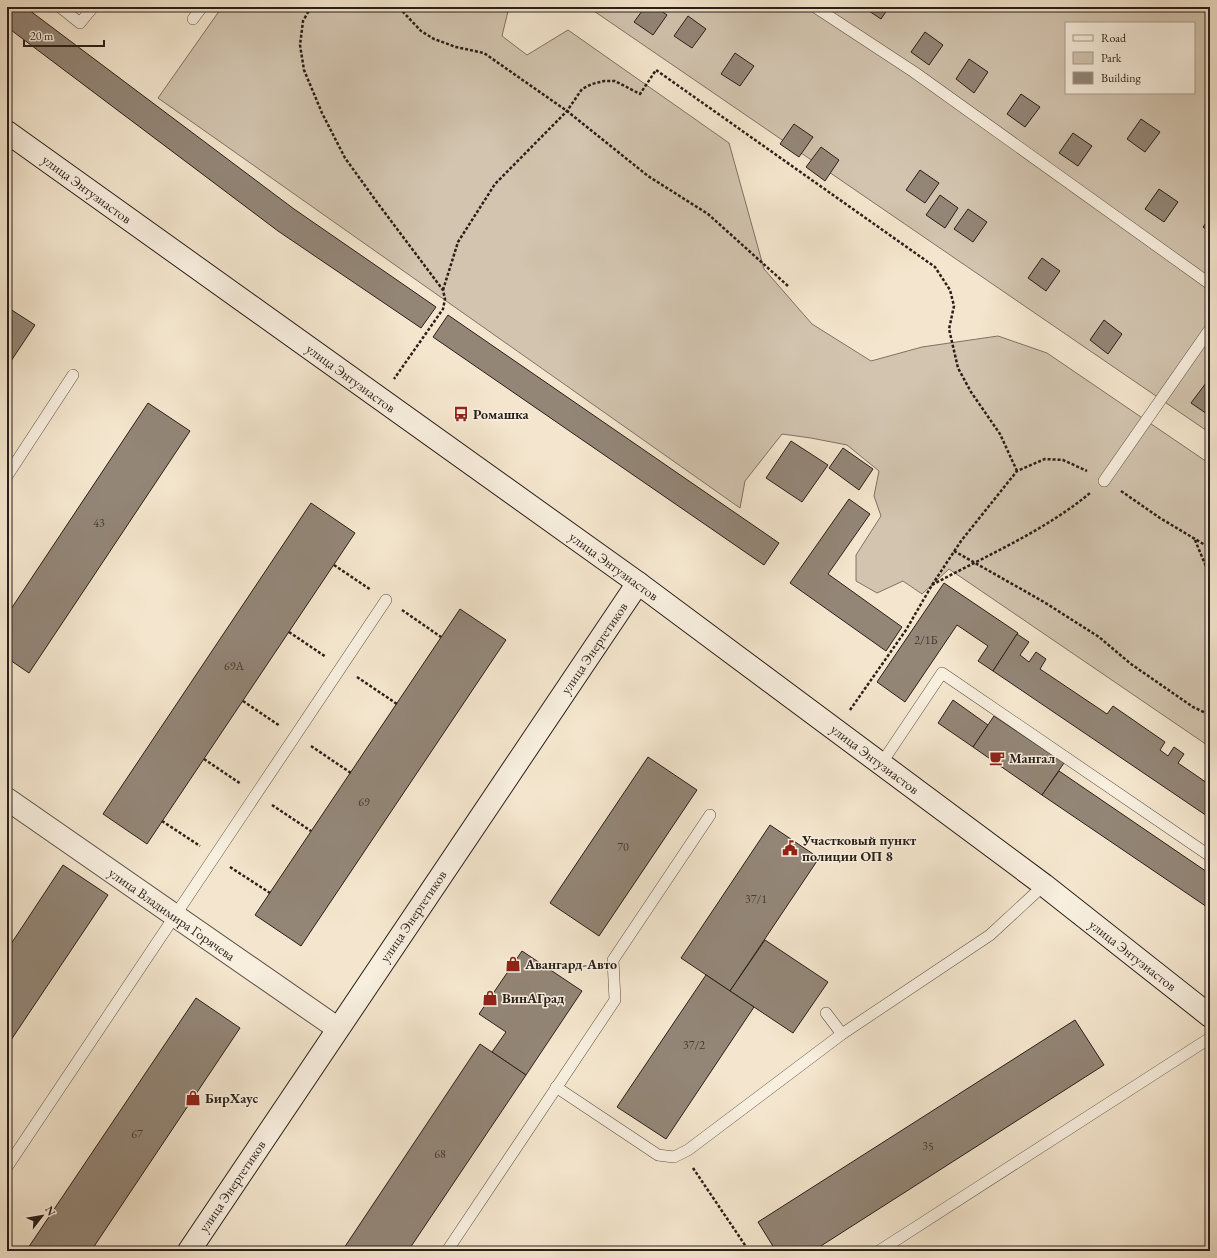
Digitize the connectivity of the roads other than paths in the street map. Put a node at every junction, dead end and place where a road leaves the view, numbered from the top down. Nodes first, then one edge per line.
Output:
1 (60, 7) edge
2 (93, 7) edge
3 (202, 7) edge
4 (814, 7) edge
5 (193, 19) dead end
6 (7, 132) edge
7 (1210, 284) edge
8 (1210, 329) edge
9 (73, 375) dead end
10 (7, 476) edge
11 (1104, 481) road end
12 (638, 583) junction
13 (386, 600) dead end
14 (881, 764) junction
15 (7, 799) edge
16 (710, 815) dead end
17 (1210, 856) edge
18 (1044, 885) junction
19 (175, 915) junction
20 (826, 1013) dead end
21 (1210, 1016) edge
22 (337, 1028) junction
23 (842, 1034) junction
24 (1210, 1038) edge
25 (556, 1087) junction
26 (7, 1167) edge
27 (189, 1251) edge
28 (447, 1251) edge
29 (879, 1251) edge

1 - 2 lane
3 - 5 lane
4 - 7 lane
6 - 12 main road, улица Энтузиастов
8 - 11 lane
9 - 10 lane
12 - 14 main road, улица Энтузиастов
12 - 22 main road, улица Энергетиков
13 - 19 lane
14 - 17 lane
14 - 18 main road, улица Энтузиастов
15 - 19 main road, улица Владимира Горячева
16 - 25 lane
18 - 21 main road, улица Энтузиастов
18 - 23 lane
19 - 22 main road, улица Владимира Горячева
19 - 26 lane
20 - 23 lane
22 - 27 main road, улица Энергетиков
23 - 25 lane
24 - 29 lane
25 - 28 lane

